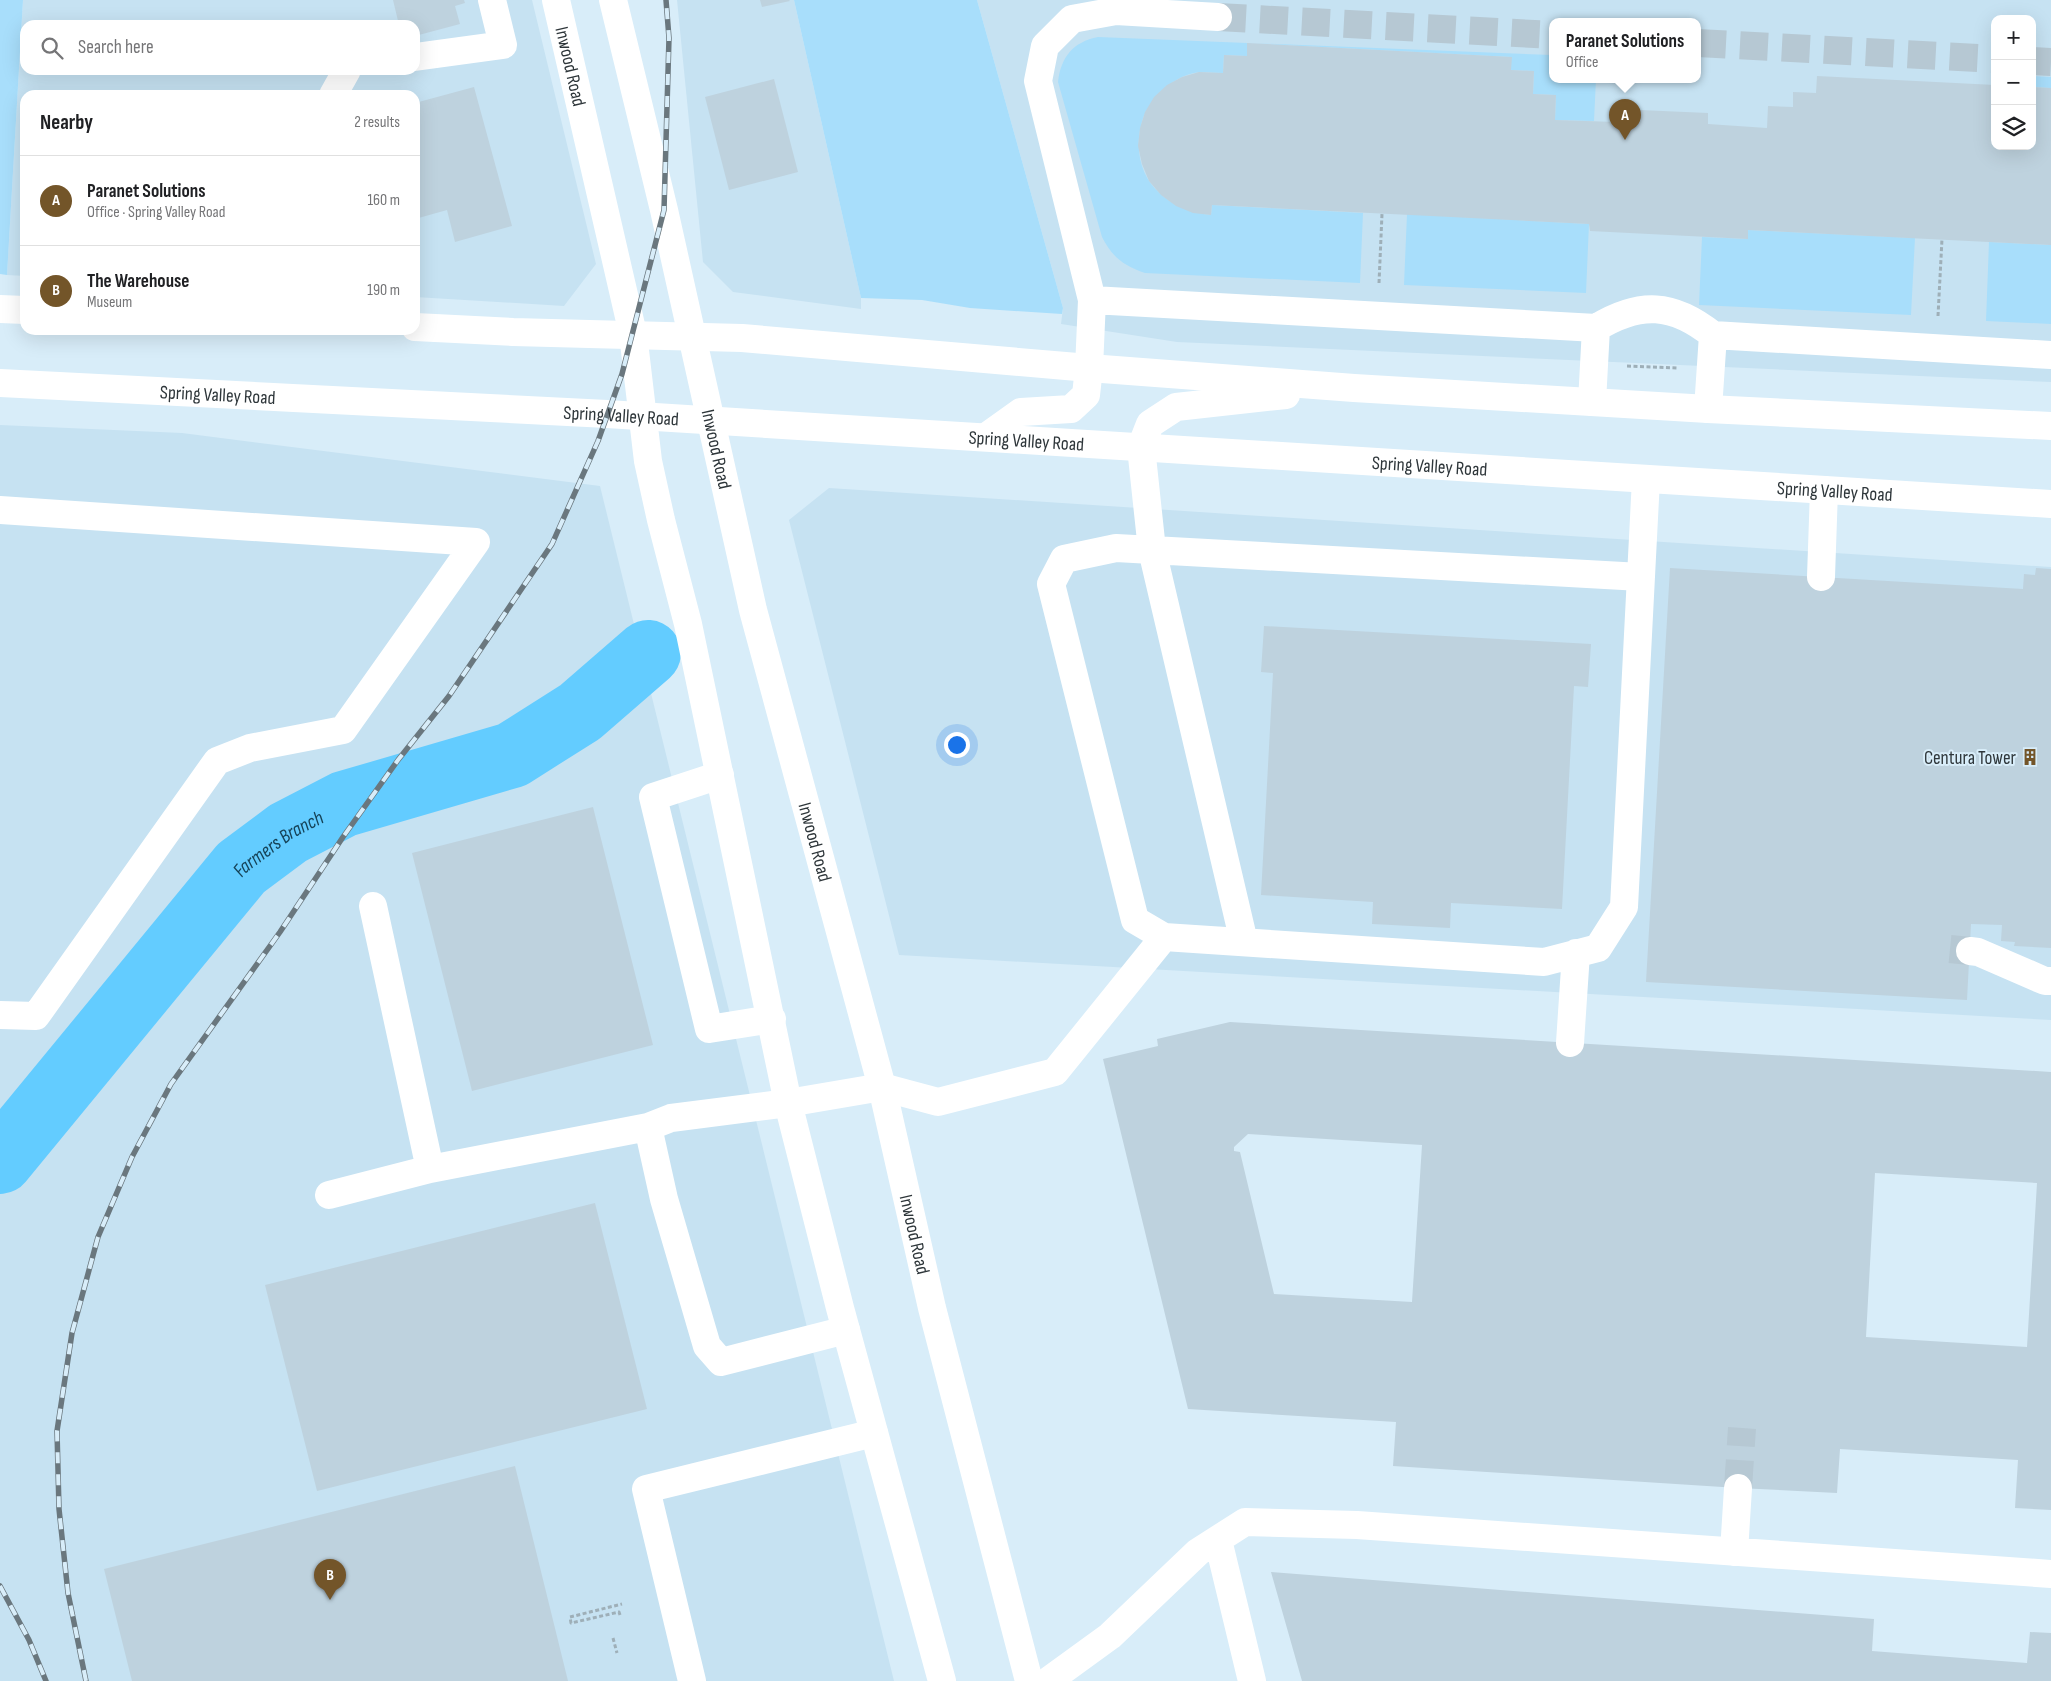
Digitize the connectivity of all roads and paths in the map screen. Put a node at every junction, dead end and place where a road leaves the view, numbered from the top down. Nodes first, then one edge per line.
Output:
1 (492, 0) edge
2 (556, 0) edge
3 (613, 0) edge
4 (1218, 17) tunnel mouth
5 (420, 57) edge
6 (344, 75) edge
7 (336, 90) edge
8 (1092, 300) junction
9 (0, 309) edge
10 (20, 310) edge
11 (420, 327) edge
12 (1596, 328) junction
13 (633, 334) junction
14 (1713, 335) junction
15 (692, 337) junction
16 (2051, 355) edge
17 (1626, 366) dead end
18 (1089, 368) junction
19 (1681, 368) dead end
20 (0, 383) edge
21 (1354, 388) junction
22 (1592, 402) junction
23 (1708, 409) junction
24 (643, 417) junction
25 (711, 421) junction
26 (2051, 426) edge
27 (986, 437) junction
28 (1141, 447) junction
29 (1646, 479) junction
30 (1824, 490) junction
31 (2051, 504) edge
32 (0, 510) edge
33 (1152, 550) junction
34 (1641, 577) junction
35 (1821, 577) dead end
36 (720, 775) junction
37 (372, 906) dead end
38 (1164, 937) junction
39 (1244, 942) junction
40 (1970, 951) tunnel mouth
41 (1576, 954) junction
42 (2051, 981) edge
43 (0, 1015) edge
44 (772, 1019) junction
45 (1570, 1043) dead end
46 (882, 1087) junction
47 (788, 1103) junction
48 (648, 1128) junction
49 (430, 1169) junction
50 (329, 1195) dead end
51 (846, 1330) junction
52 (874, 1433) junction
53 (1738, 1488) tunnel mouth
54 (1218, 1540) junction
55 (1734, 1552) junction
56 (2051, 1574) edge
57 (622, 1604) dead end
58 (620, 1615) dead end
59 (613, 1638) dead end
60 (617, 1653) dead end
61 (937, 1680) edge
62 (692, 1681) edge
63 (1029, 1681) edge
64 (1048, 1681) edge
65 (1252, 1681) edge

1 - 5 main road
2 - 13 main road, Inwood Road
3 - 15 main road, Inwood Road
4 - 8 main road
6 - 7 main road
8 - 12 main road
8 - 18 main road
9 - 10 main road
11 - 13 main road
12 - 14 main road
12 - 22 main road
13 - 15 main road
13 - 24 main road, Inwood Road
14 - 16 main road
14 - 23 main road
15 - 18 main road
15 - 25 main road, Inwood Road
17 - 19 path
18 - 21 main road
18 - 27 main road
20 - 24 main road, Spring Valley Road
21 - 22 main road
21 - 28 main road
22 - 23 main road
23 - 26 main road
24 - 25 main road, Spring Valley Road
24 - 36 main road, Inwood Road
25 - 27 main road, Spring Valley Road
25 - 46 main road, Inwood Road
27 - 28 main road, Spring Valley Road
28 - 29 main road, Spring Valley Road
28 - 33 main road
29 - 30 main road, Spring Valley Road
29 - 34 main road
30 - 31 main road, Spring Valley Road
30 - 35 main road
32 - 43 main road
33 - 34 main road
33 - 38 main road
33 - 39 main road
34 - 41 main road
36 - 44 main road, Inwood Road
36 - 44 main road
37 - 49 main road
38 - 39 main road
38 - 46 main road
39 - 41 main road
40 - 42 main road
41 - 45 main road
44 - 47 main road, Inwood Road
46 - 47 main road
46 - 63 main road, Inwood Road
47 - 48 main road
47 - 51 main road, Inwood Road
48 - 49 main road
48 - 51 main road
49 - 50 main road
51 - 52 main road, Inwood Road
52 - 61 main road, Inwood Road
52 - 62 main road
53 - 55 main road
54 - 55 main road
54 - 64 main road
54 - 65 main road
55 - 56 main road
57 - 58 path
59 - 60 path

